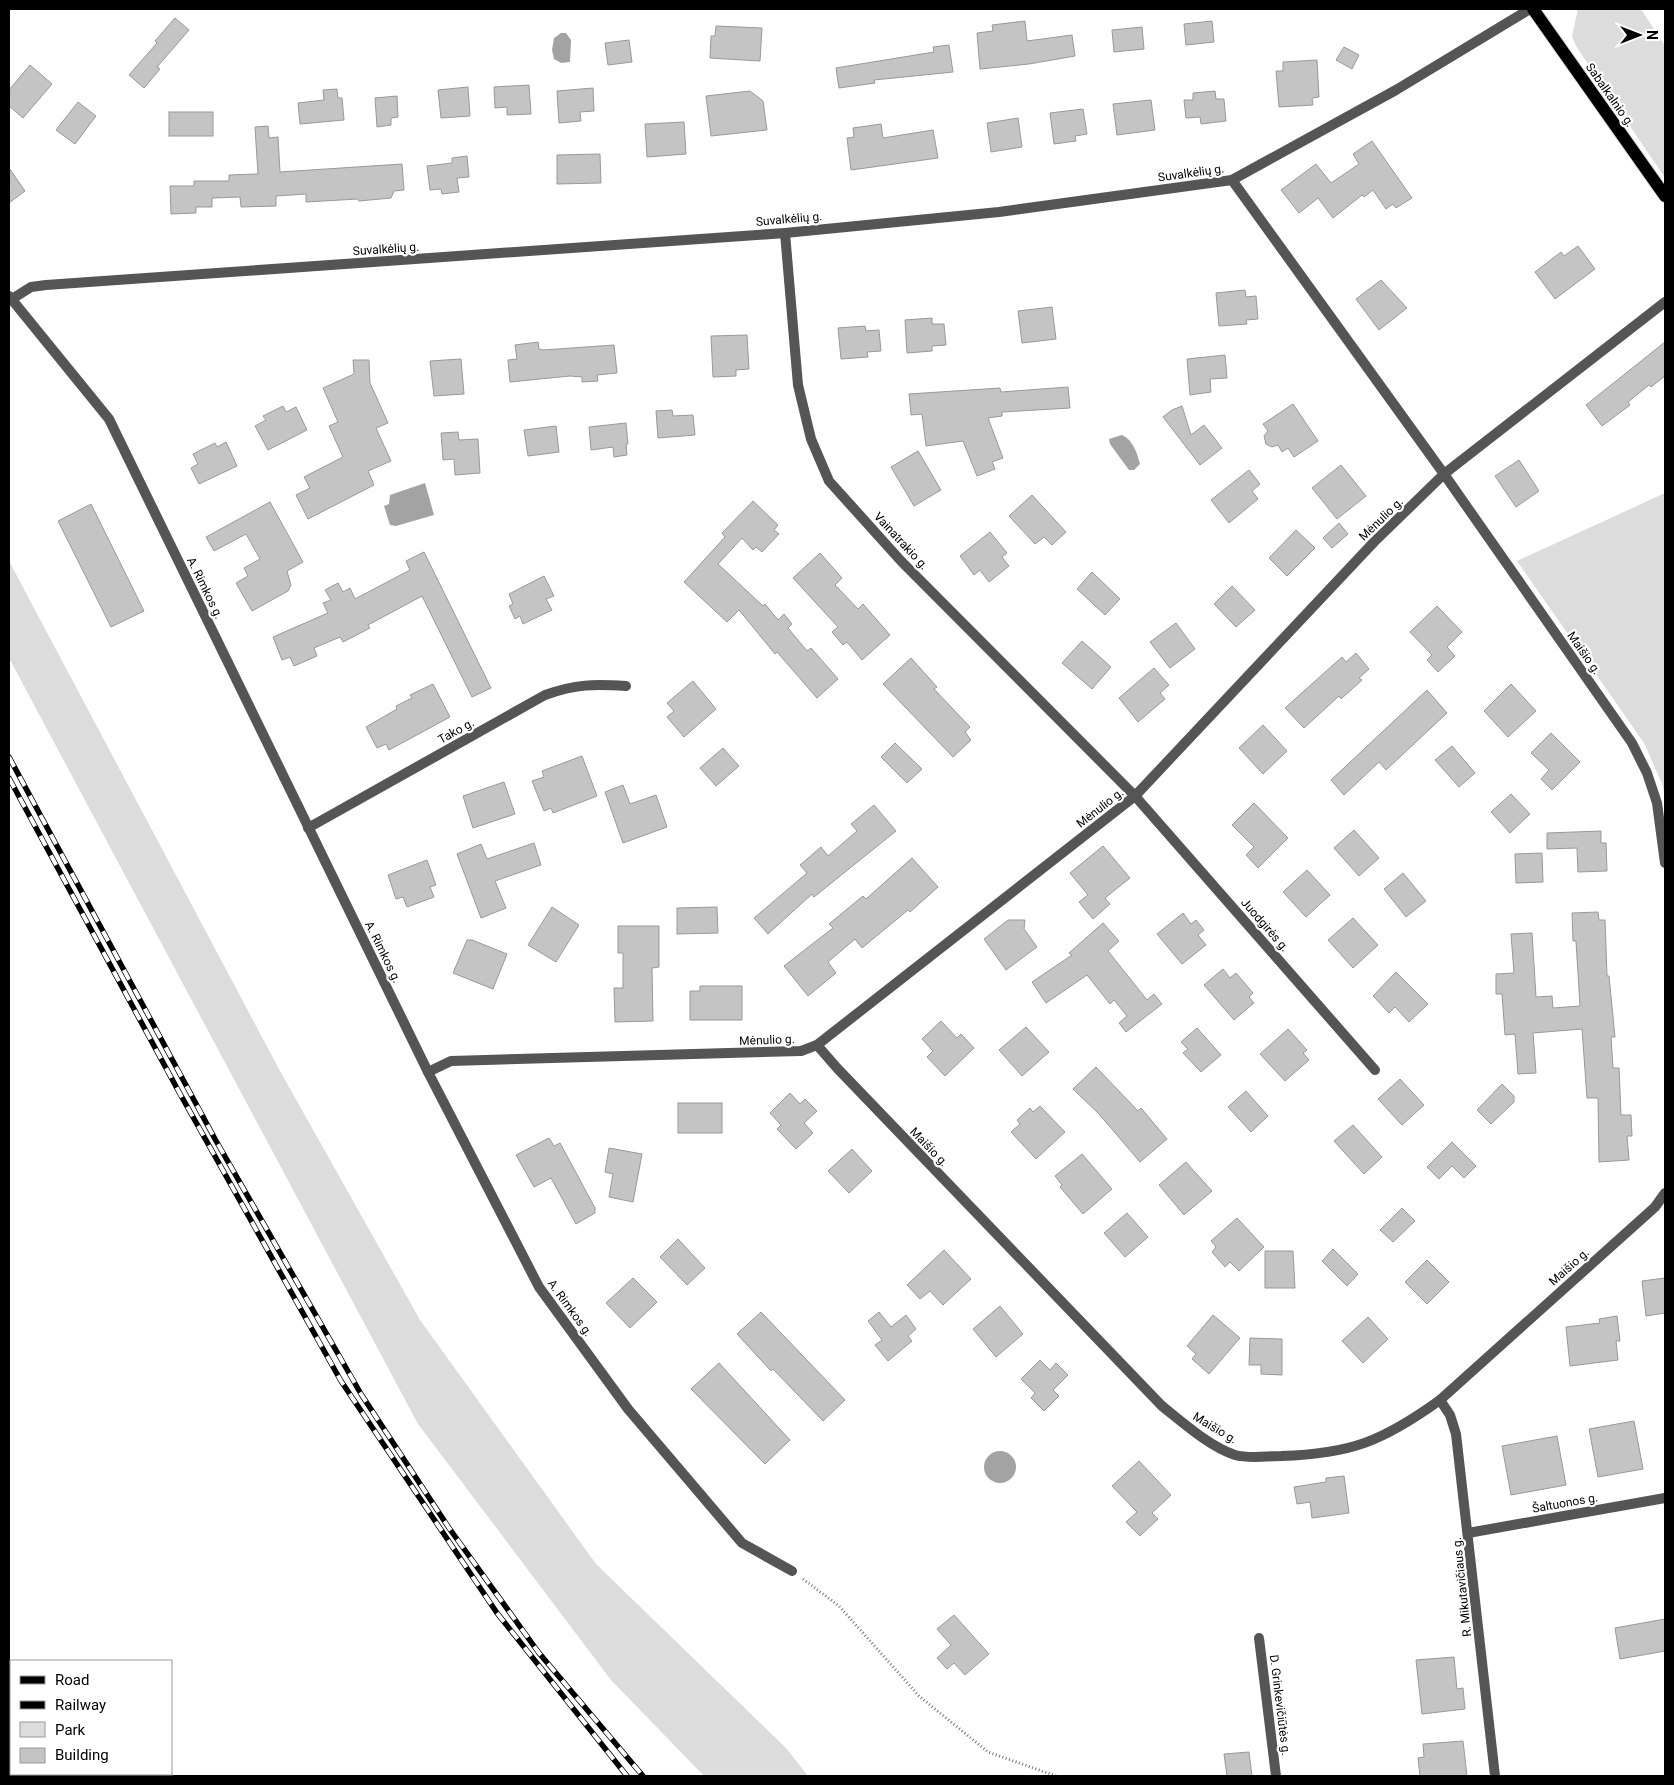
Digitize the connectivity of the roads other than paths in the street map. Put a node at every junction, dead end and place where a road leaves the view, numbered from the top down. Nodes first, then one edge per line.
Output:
1 (1532, 9) edge
2 (1232, 180) junction
3 (1665, 196) edge
4 (785, 233) junction
5 (10, 297) edge
6 (1665, 302) edge
7 (1444, 474) junction
8 (626, 686) dead end
9 (1135, 796) junction
10 (308, 828) junction
11 (1665, 863) edge
12 (817, 1045) junction
13 (1375, 1070) dead end
14 (428, 1072) junction
15 (1665, 1193) edge
16 (1440, 1400) junction
17 (1665, 1498) edge
18 (1468, 1533) junction
19 (792, 1570) road end
20 (1259, 1638) dead end
21 (1276, 1776) edge
22 (1495, 1776) edge

1 - 2 street, Suvalkėlių g.
1 - 3 main road, Sabalkalnio g.
2 - 4 street, Suvalkėlių g.
2 - 7 street, Maišio g.
4 - 5 street, Suvalkėlių g.
4 - 9 street, Vainatrakio g.
5 - 10 street, A. Rimkos g.
6 - 7 street, Mėnulio g.
7 - 9 street, Mėnulio g.
7 - 11 street, Maišio g.
8 - 10 street, Tako g.
9 - 12 street, Mėnulio g.
9 - 13 street, Juodgirės g.
10 - 14 street, A. Rimkos g.
12 - 14 street, Mėnulio g.
12 - 16 street, Maišio g.
14 - 19 street, A. Rimkos g.
15 - 16 street, Maišio g.
16 - 18 street, R. Mikutavičiaus g.
17 - 18 street, Šaltuonos g.
18 - 22 street, R. Mikutavičiaus g.
20 - 21 street, D. Grinkevičiūtės g.

